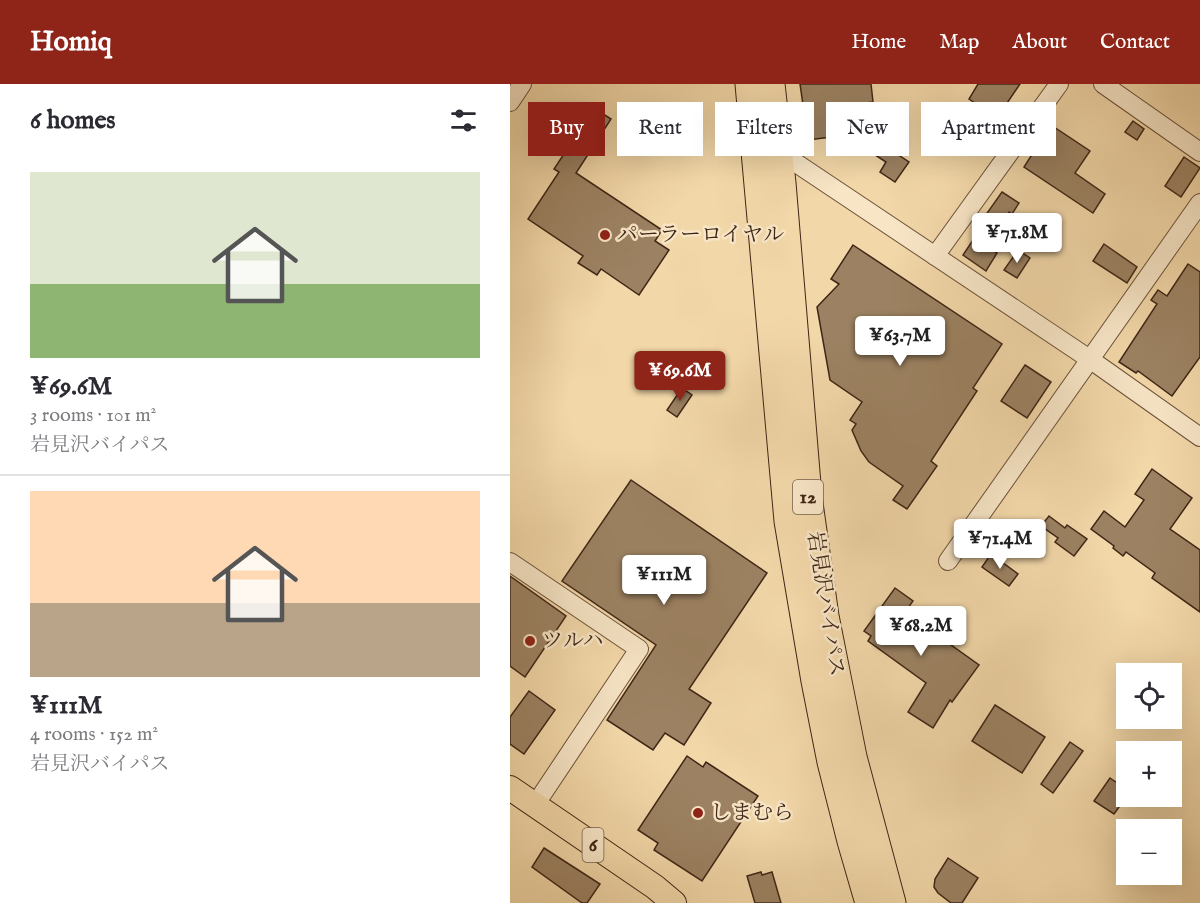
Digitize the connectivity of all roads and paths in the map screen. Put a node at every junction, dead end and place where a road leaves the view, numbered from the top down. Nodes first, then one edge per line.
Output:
1 (522, 84) edge
2 (749, 84) edge
3 (771, 84) edge
4 (1059, 84) edge
5 (1103, 84) edge
6 (510, 102) edge
7 (773, 102) edge
8 (1200, 152) edge
9 (778, 156) edge
10 (785, 156) edge
11 (1200, 203) edge
12 (935, 256) junction
13 (1091, 360) junction
14 (1200, 437) edge
15 (948, 561) dead end
16 (510, 562) edge
17 (510, 788) edge
18 (535, 805) junction
19 (674, 903) edge
20 (869, 903) edge
21 (892, 903) edge

1 - 6 street
2 - 20 highway, 岩見沢バイパス / 12
3 - 7 highway, 岩見沢バイパス / 12
4 - 12 street
5 - 8 street
9 - 21 highway, 岩見沢バイパス / 12
10 - 12 street
11 - 13 street
12 - 13 street
13 - 14 street
13 - 15 street
16 - 18 street
17 - 18 main road, 6
18 - 19 main road, 6

